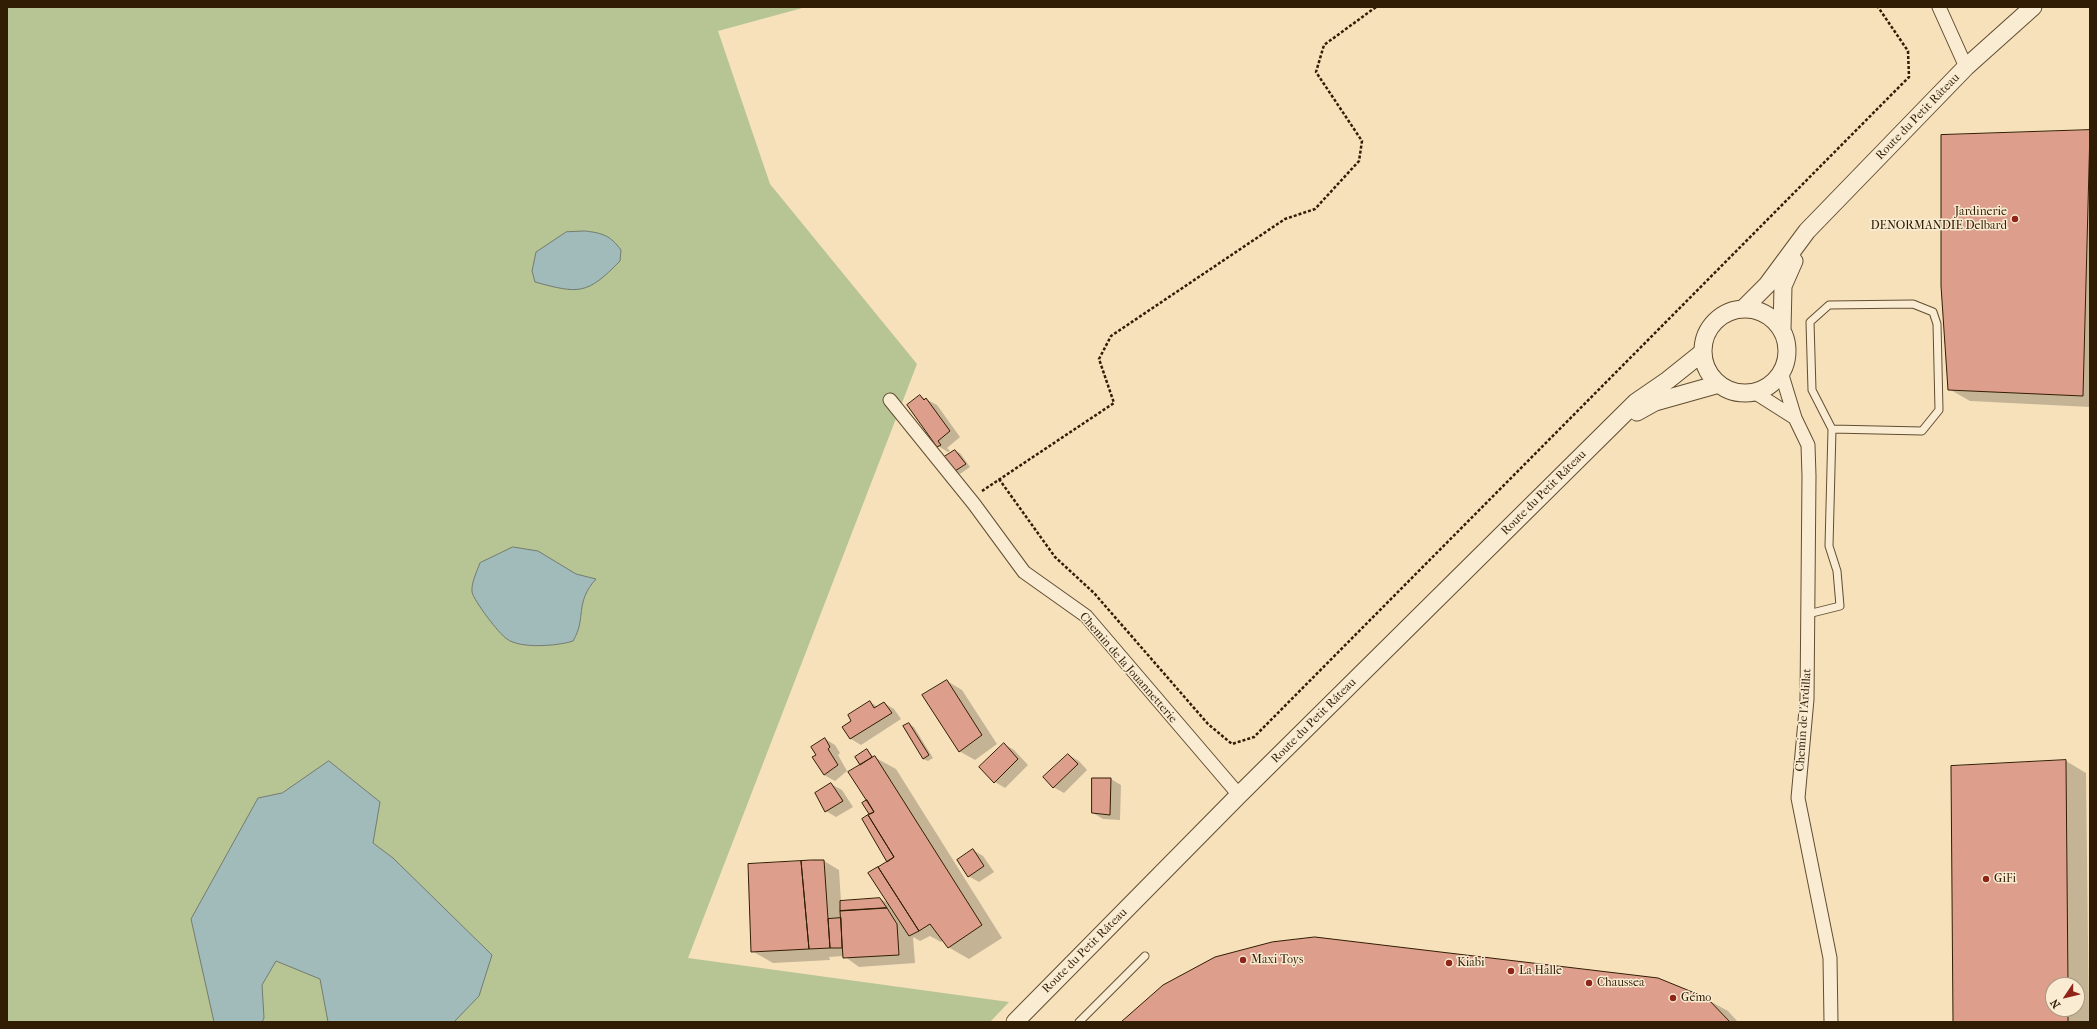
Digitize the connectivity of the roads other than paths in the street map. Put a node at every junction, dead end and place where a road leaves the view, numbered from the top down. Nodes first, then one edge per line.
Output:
1 (1939, 7) edge
2 (2033, 7) edge
3 (1966, 67) junction
4 (1807, 231) junction
5 (1743, 309) junction
6 (1782, 330) junction
7 (1703, 352) junction
8 (1781, 372) junction
9 (1720, 384) junction
10 (1754, 392) junction
11 (890, 400) dead end
12 (1795, 418) junction
13 (1616, 423) junction
14 (1832, 429) junction
15 (1808, 614) junction
16 (1239, 795) junction
17 (1145, 956) dead end
18 (1015, 1022) edge
19 (1079, 1022) edge
20 (1831, 1022) edge

1 - 3 street
2 - 3 street, Route du Petit Râteau
3 - 4 street, Route du Petit Râteau
4 - 5 street, Route du Petit Râteau
4 - 6 street, Route du Petit Râteau
5 - 6 street
5 - 7 street
6 - 8 street
7 - 9 street
7 - 13 street, Route du Petit Râteau
8 - 10 street
8 - 12 street, Chemin de l'Ardillat
9 - 10 street
9 - 13 street, Route du Petit Râteau
10 - 12 street
11 - 16 street, Chemin de la Jouannetterie
12 - 15 street, Chemin de l'Ardillat
13 - 16 street, Route du Petit Râteau
14 - 14 lane
14 - 15 lane
15 - 20 street, Chemin de l'Ardillat
16 - 18 street, Route du Petit Râteau
17 - 19 lane

